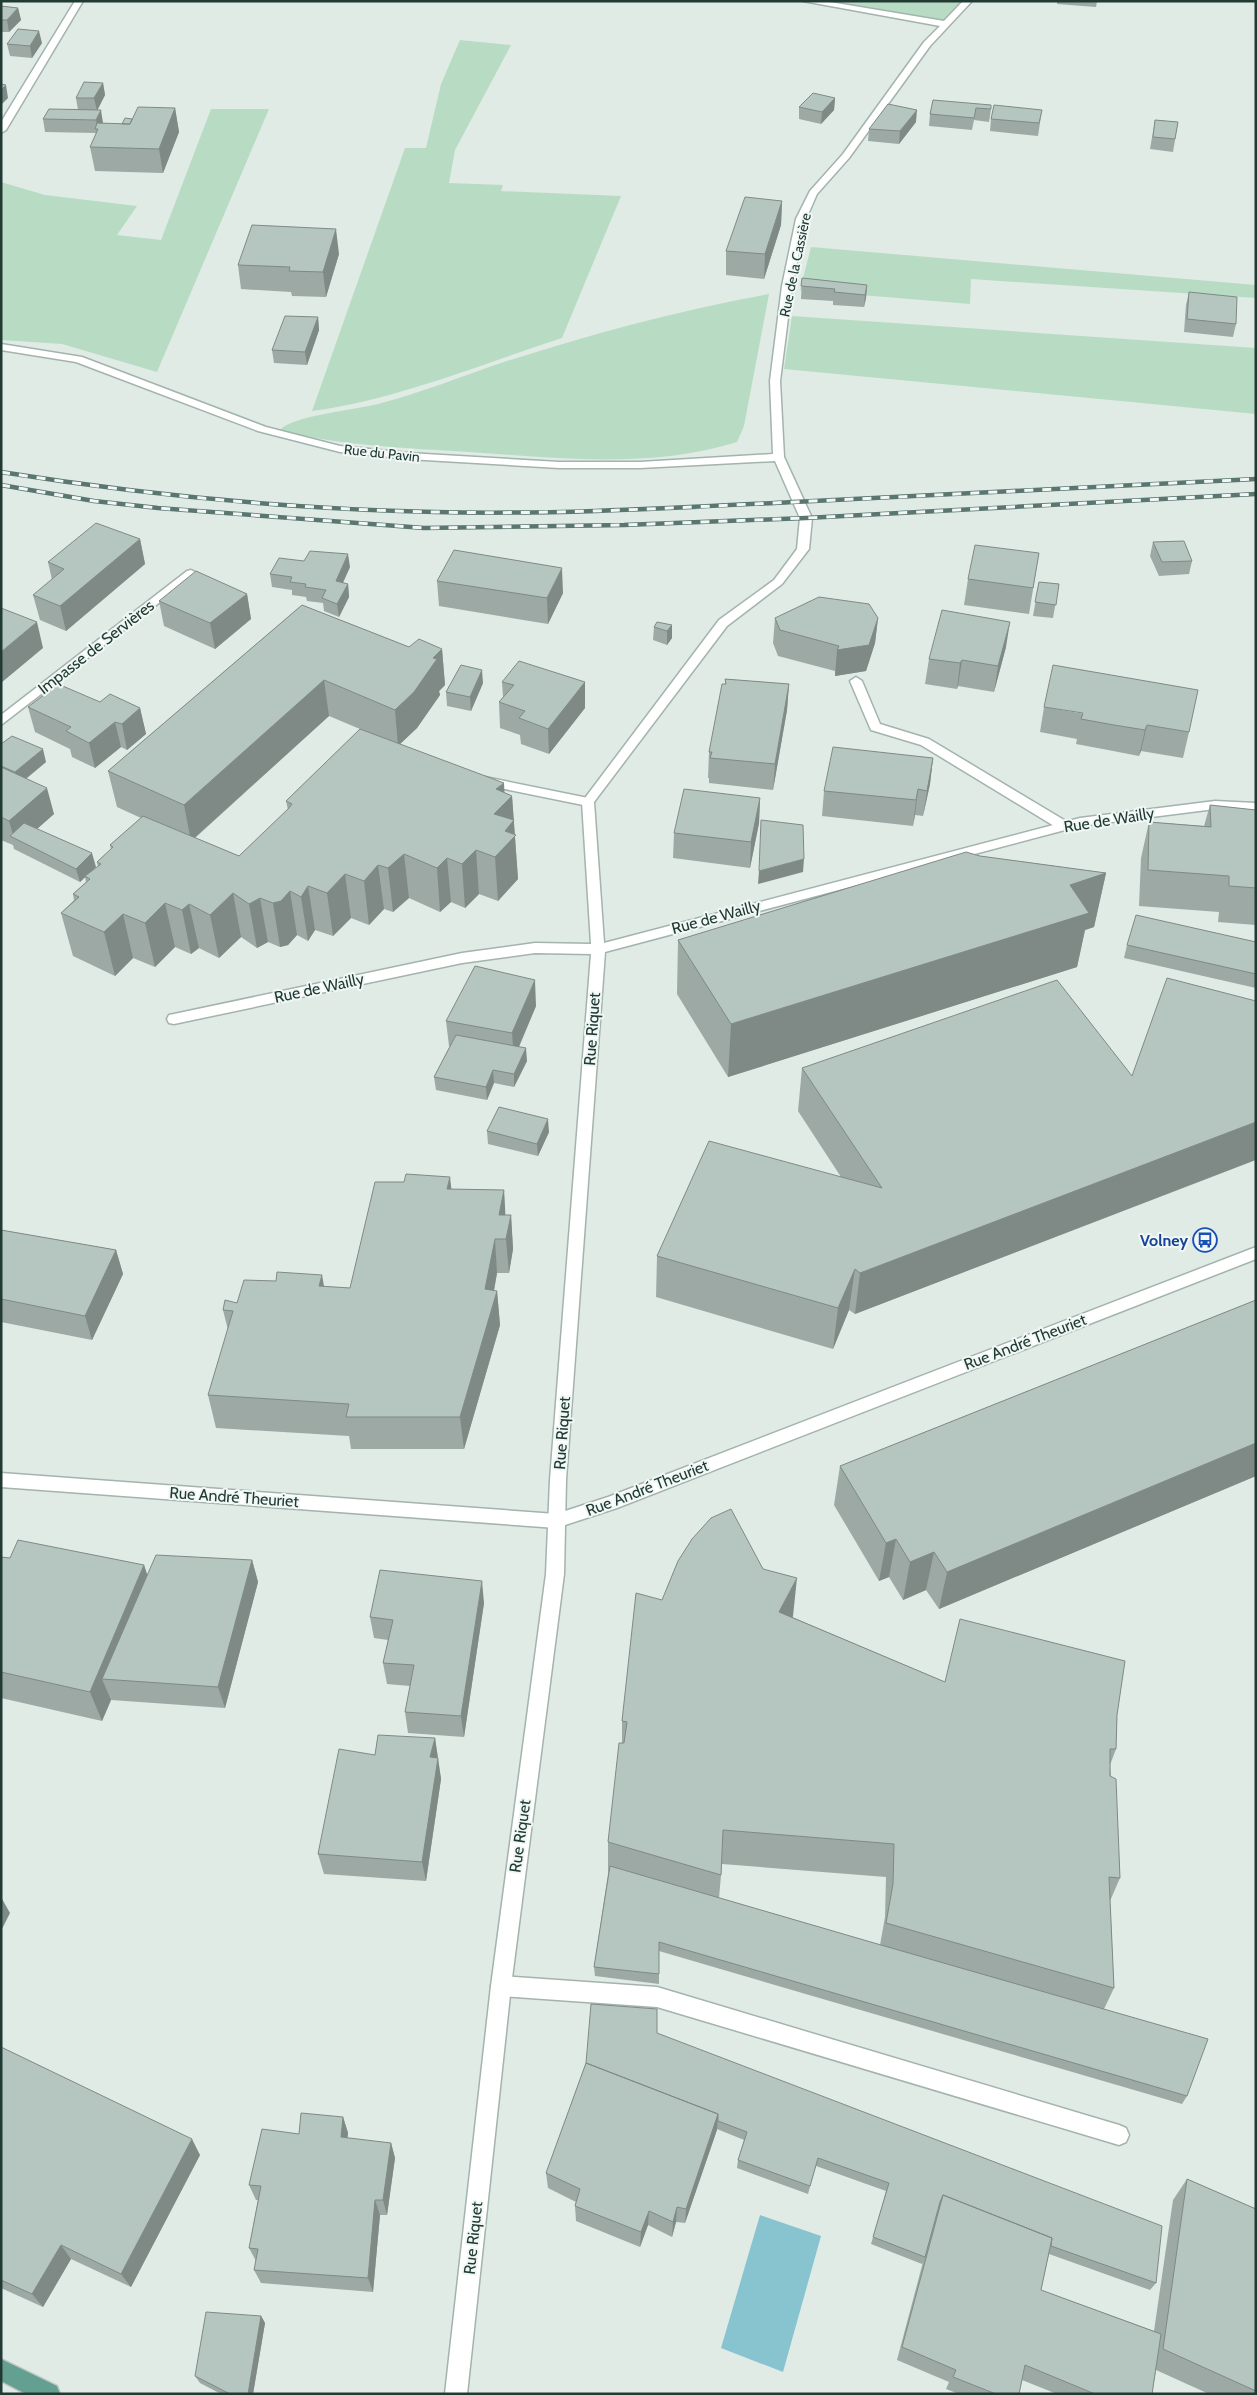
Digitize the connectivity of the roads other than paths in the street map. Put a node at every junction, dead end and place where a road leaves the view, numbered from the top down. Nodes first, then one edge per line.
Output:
1 (79, 1) edge
2 (807, 1) edge
3 (968, 1) edge
4 (946, 24) junction
5 (1, 130) edge
6 (1, 347) edge
7 (779, 457) junction
8 (191, 573) edge
9 (856, 681) dead end
10 (1, 721) edge
11 (476, 779) edge
12 (588, 802) junction
13 (1256, 806) edge
14 (1064, 826) junction
15 (598, 949) junction
16 (174, 1019) dead end
17 (1256, 1253) edge
18 (1, 1480) edge
19 (556, 1521) junction
20 (500, 1986) junction
21 (1120, 2135) dead end
22 (1, 2370) edge
23 (49, 2394) edge
24 (456, 2394) edge

1 - 5 street
2 - 4 street
3 - 4 street, Rue de la Cassière
4 - 7 street, Rue de la Cassière
6 - 7 street, Rue du Pavin
7 - 12 street, Rue de la Cassière
8 - 10 street, Impasse de Servières
9 - 14 street
11 - 12 street
12 - 15 street, Rue Riquet
13 - 14 street, Rue de Wailly
14 - 15 street, Rue de Wailly
15 - 16 street, Rue de Wailly
15 - 19 street, Rue Riquet
17 - 19 street, Rue André Theuriet
18 - 19 street, Rue André Theuriet
19 - 20 street, Rue Riquet
20 - 21 street
20 - 24 street, Rue Riquet
22 - 23 main road

